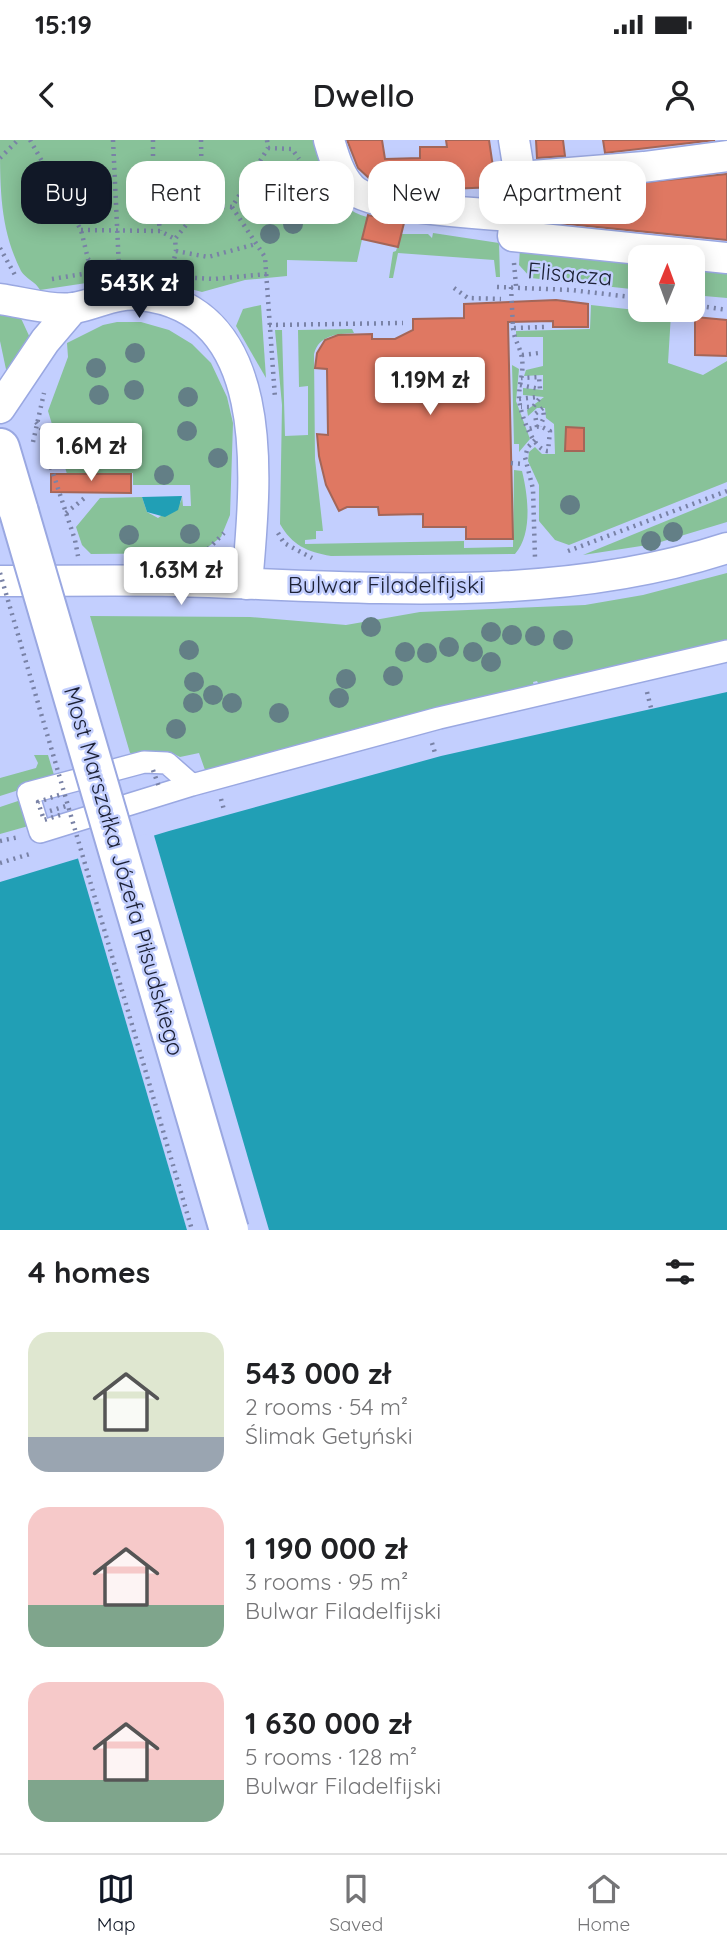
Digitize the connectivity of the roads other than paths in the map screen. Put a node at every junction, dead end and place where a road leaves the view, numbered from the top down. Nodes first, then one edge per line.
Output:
1 (329, 140) edge
2 (514, 140) edge
3 (727, 156) edge
4 (517, 161) edge
5 (646, 167) edge
6 (514, 226) joint
7 (727, 258) edge
8 (9, 289) edge
9 (73, 308) junction
10 (0, 408) edge
11 (10, 439) edge
12 (727, 548) edge
13 (0, 581) edge
14 (247, 584) junction
15 (727, 651) edge
16 (192, 785) junction
17 (229, 1230) edge

1 - 6 street
2 - 4 street
3 - 5 street
6 - 7 street
8 - 9 street
9 - 10 street
9 - 14 street
11 - 17 main road, Most Marszałka Józefa Piłsudskiego, bridge
12 - 14 street, Bulwar Filadelfijski
13 - 14 street, Bulwar Filadelfijski
15 - 16 street
16 - 16 street

